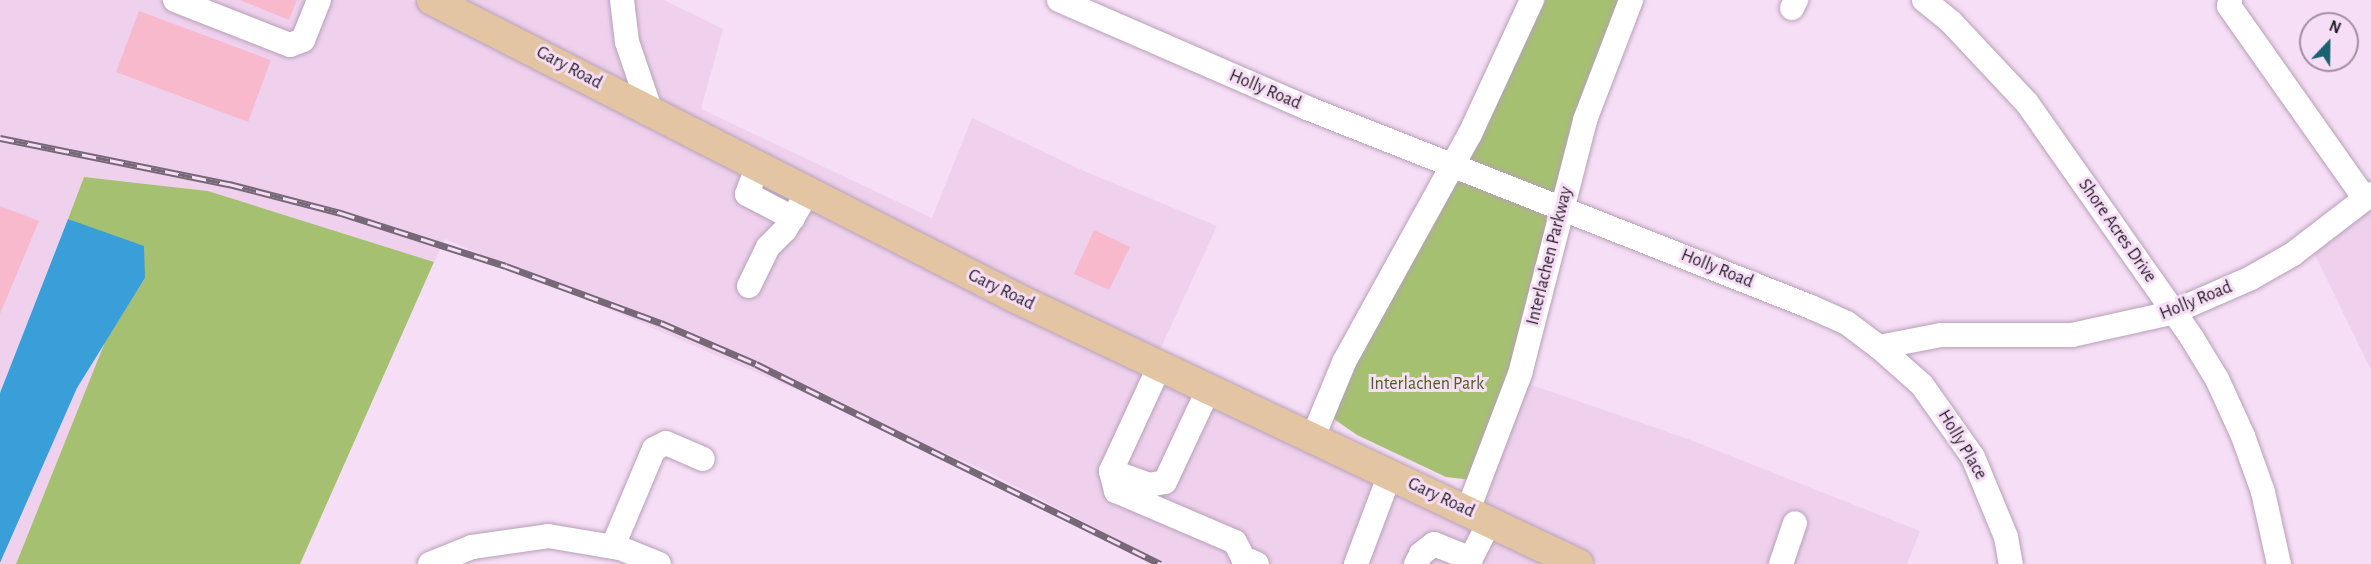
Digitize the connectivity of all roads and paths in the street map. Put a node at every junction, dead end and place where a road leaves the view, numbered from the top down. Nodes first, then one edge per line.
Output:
1 (175, 0) edge
2 (319, 0) edge
3 (432, 0) edge
4 (622, 0) edge
5 (1059, 0) edge
6 (1532, 0) edge
7 (1631, 0) edge
8 (1924, 0) edge
9 (2230, 0) edge
10 (651, 112) junction
11 (1453, 165) junction
12 (2368, 196) edge
13 (800, 206) junction
14 (1561, 207) junction
15 (749, 286) dead end
16 (2171, 313) junction
17 (1879, 347) junction
18 (1160, 365) junction
19 (1209, 388) junction
20 (1313, 437) junction
21 (704, 459) dead end
22 (1111, 471) junction
23 (1390, 474) junction
24 (1479, 516) junction
25 (1795, 523) dead end
26 (613, 546) junction
27 (1470, 561) edge
28 (430, 564) edge
29 (659, 564) edge
30 (1257, 564) edge
31 (1356, 564) edge
32 (1416, 564) edge
33 (1578, 564) edge
34 (1781, 564) edge
35 (2011, 564) edge
36 (2279, 564) edge

1 - 2 street
3 - 10 main road, Gary Road
4 - 10 street
5 - 11 street, Holly Road
6 - 11 street
7 - 14 street, Interlachen Parkway
8 - 16 street, Shore Acres Drive
9 - 12 street
10 - 13 main road, Gary Road
11 - 14 street, Holly Road
11 - 20 street
12 - 16 street, Holly Road
13 - 15 street
13 - 18 main road, Gary Road
14 - 17 street, Holly Road
14 - 24 street, Interlachen Parkway
16 - 17 street, Holly Road
16 - 36 street, Shore Acres Drive
17 - 35 street, Holly Place
18 - 19 main road, Gary Road
18 - 22 street
19 - 20 main road, Gary Road
19 - 22 street
20 - 23 main road, Gary Road
21 - 26 street
22 - 30 street
23 - 24 main road, Gary Road
23 - 31 street
24 - 27 street, Interlachen Parkway
24 - 33 main road, Gary Road
25 - 34 street
26 - 28 street
26 - 29 street
27 - 32 street

